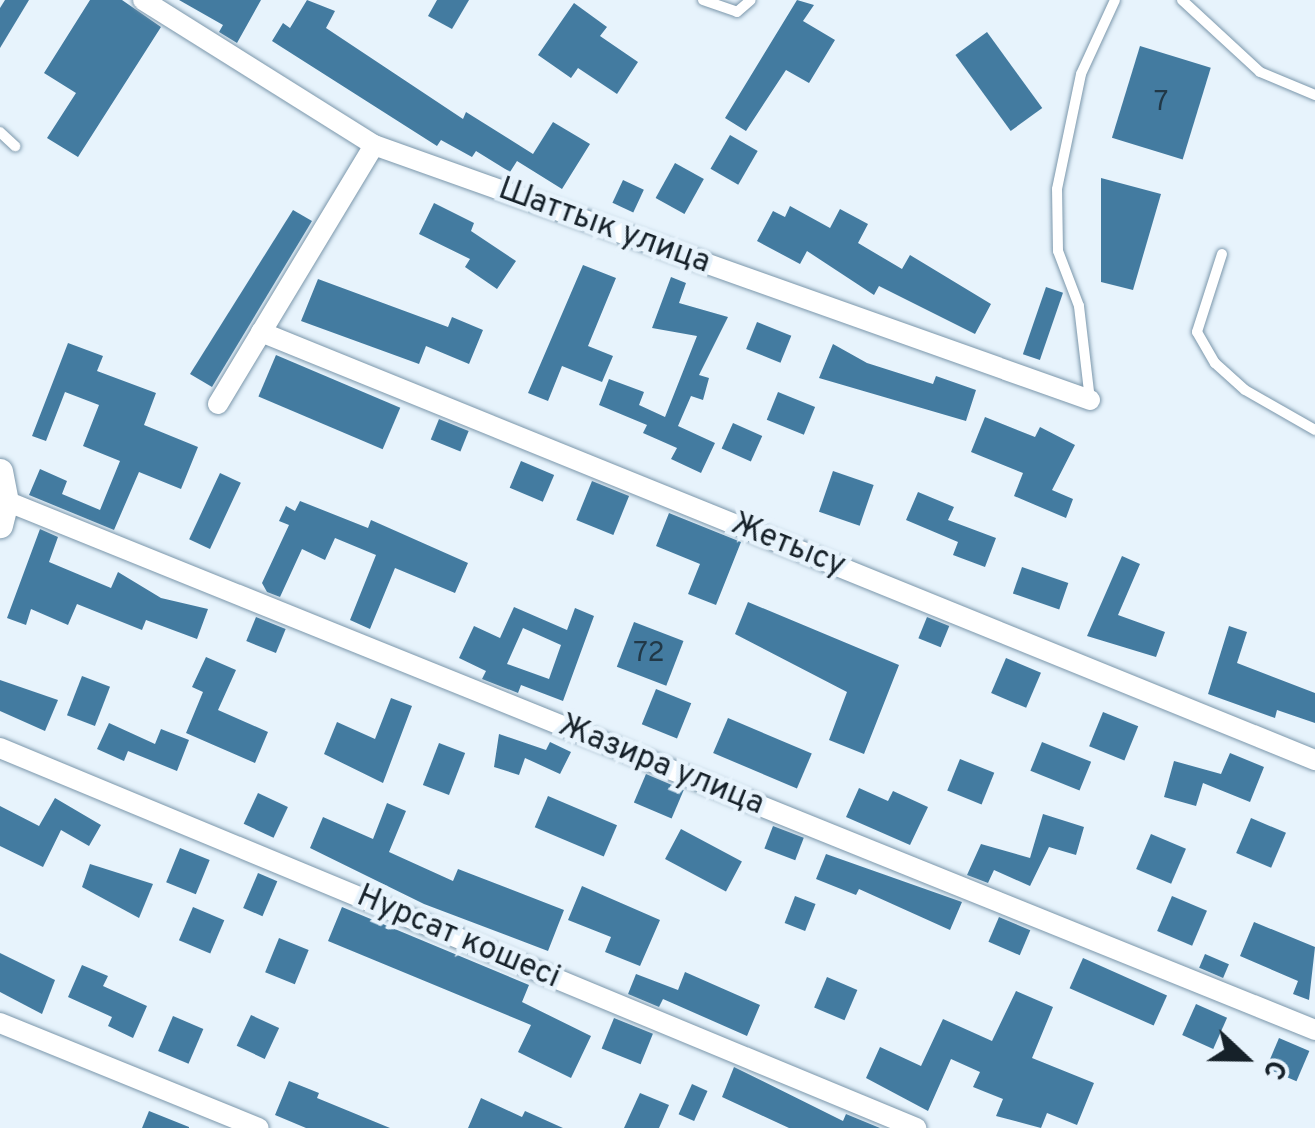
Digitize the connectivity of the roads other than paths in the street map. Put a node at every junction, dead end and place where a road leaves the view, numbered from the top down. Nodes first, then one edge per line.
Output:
1 (143, 0) edge
2 (703, 0) edge
3 (751, 0) edge
4 (1115, 0) edge
5 (1182, 0) edge
6 (1315, 95) edge
7 (0, 132) edge
8 (374, 145) junction
9 (15, 146) dead end
10 (1222, 254) dead end
11 (261, 332) junction
12 (1090, 400) joint
13 (218, 404) dead end
14 (1315, 430) edge
15 (0, 471) edge
16 (3, 513) edge
17 (0, 748) edge
18 (1315, 760) edge
19 (0, 1023) edge
20 (1315, 1030) edge
21 (258, 1128) edge
22 (916, 1128) edge

1 - 8 street, Шаттык улица
2 - 3 lane
4 - 12 lane
5 - 6 lane
7 - 9 lane
8 - 11 street
8 - 12 street, Шаттык улица
10 - 14 lane
11 - 13 street
11 - 18 street, Жетысу
15 - 16 street
16 - 20 street, Жазира улица
17 - 22 street, Нурсат кошесi
19 - 21 street

